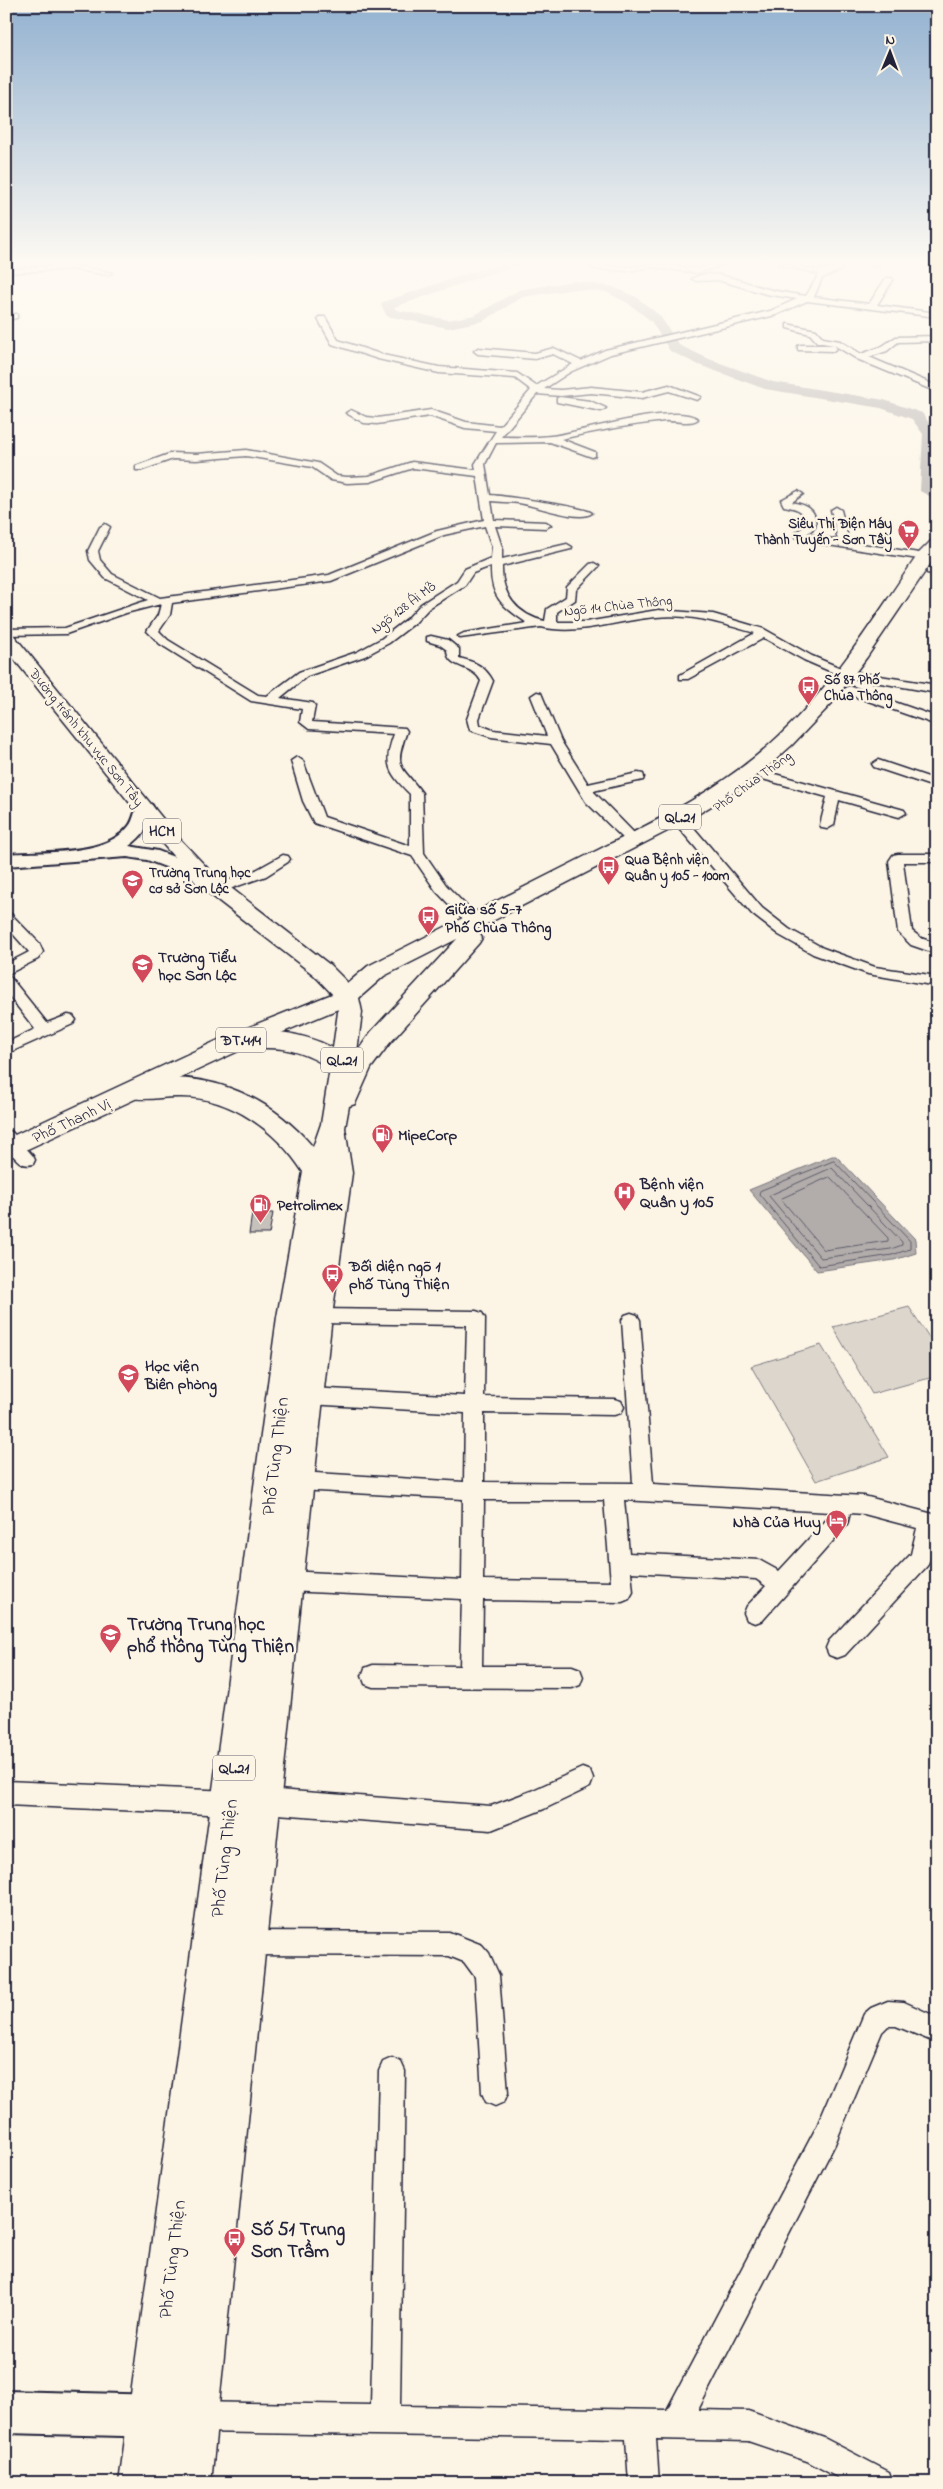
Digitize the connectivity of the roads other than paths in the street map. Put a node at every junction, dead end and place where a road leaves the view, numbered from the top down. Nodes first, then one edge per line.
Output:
1 (520, 380) edge
2 (554, 380) edge
3 (916, 380) edge
4 (937, 389) edge
5 (533, 393) junction
6 (697, 397) dead end
7 (601, 408) dead end
8 (351, 413) dead end
9 (692, 419) dead end
10 (502, 429) junction
11 (551, 439) junction
12 (493, 440) junction
13 (592, 454) dead end
14 (139, 468) dead end
15 (481, 474) junction
16 (798, 494) dead end
17 (485, 498) junction
18 (836, 510) dead end
19 (588, 514) dead end
20 (489, 522) junction
21 (546, 526) dead end
22 (105, 527) dead end
23 (844, 544) junction
24 (567, 547) dead end
25 (934, 557) edge
26 (496, 562) junction
27 (594, 566) dead end
28 (163, 600) junction
29 (537, 624) junction
30 (551, 626) junction
31 (6, 632) edge
32 (764, 633) junction
33 (464, 636) dead end
34 (6, 637) edge
35 (431, 639) dead end
36 (684, 677) dead end
37 (851, 680) junction
38 (937, 689) edge
39 (537, 696) dead end
40 (270, 700) junction
41 (937, 721) edge
42 (555, 740) junction
43 (792, 743) junction
44 (297, 761) dead end
45 (878, 764) dead end
46 (764, 775) junction
47 (638, 777) dead end
48 (937, 784) edge
49 (585, 789) junction
50 (834, 796) junction
51 (145, 809) junction
52 (898, 813) dead end
53 (681, 823) junction
54 (827, 825) dead end
55 (633, 840) junction
56 (104, 852) junction
57 (417, 853) junction
58 (937, 858) edge
59 (283, 859) dead end
60 (6, 860) edge
61 (199, 872) junction
62 (218, 889) junction
63 (6, 917) edge
64 (482, 925) junction
65 (937, 949) edge
66 (6, 970) edge
67 (937, 980) edge
68 (6, 981) edge
69 (347, 996) junction
70 (68, 1020) dead end
71 (44, 1031) junction
72 (236, 1042) junction
73 (6, 1048) edge
74 (341, 1064) junction
75 (137, 1090) junction
76 (334, 1124) junction
77 (12, 1152) edge
78 (328, 1172) junction
79 (318, 1316) junction
80 (631, 1320) dead end
81 (309, 1396) junction
82 (475, 1405) junction
83 (614, 1407) dead end
84 (300, 1481) junction
85 (474, 1491) junction
86 (613, 1491) junction
87 (644, 1493) junction
88 (840, 1504) junction
89 (933, 1523) edge
90 (619, 1562) junction
91 (287, 1581) junction
92 (781, 1584) junction
93 (472, 1590) junction
94 (755, 1613) dead end
95 (837, 1648) dead end
96 (373, 1676) dead end
97 (572, 1677) dead end
98 (471, 1678) junction
99 (582, 1780) dead end
100 (6, 1793) edge
101 (247, 1802) junction
102 (247, 1943) junction
103 (937, 2030) edge
104 (392, 2071) dead end
105 (495, 2093) dead end
106 (6, 2412) edge
107 (172, 2416) junction
108 (385, 2420) junction
109 (640, 2424) junction
110 (675, 2425) junction
111 (143, 2483) edge
112 (187, 2483) edge
113 (644, 2483) edge
114 (878, 2483) edge

1 - 5 street
2 - 5 street, Ngõ 14 Chùa Thông
3 - 4 street
5 - 6 street
5 - 7 street
5 - 10 street, Ngõ 14 Chùa Thông
8 - 10 street
9 - 11 street
10 - 12 street, Ngõ 14 Chùa Thông
11 - 12 street
11 - 13 street
12 - 15 street, Ngõ 14 Chùa Thông
14 - 15 street
15 - 17 street, Ngõ 14 Chùa Thông
16 - 23 street
17 - 19 street
17 - 20 street, Ngõ 14 Chùa Thông
18 - 23 street
20 - 21 street
20 - 26 street, Ngõ 14 Chùa Thông
20 - 28 street
22 - 28 street
23 - 25 street
24 - 26 street, Ngõ 128 Ái Mỗ
25 - 37 main road, Phố Chùa Thông / QL.21
26 - 29 street, Ngõ 14 Chùa Thông
26 - 40 street, Ngõ 128 Ái Mỗ
27 - 30 street
28 - 31 street
28 - 40 street
29 - 30 street, Ngõ 14 Chùa Thông
29 - 33 street
30 - 32 street, Ngõ 14 Chùa Thông
32 - 36 street
32 - 37 street, Ngõ 14 Chùa Thông
34 - 51 main road, Đường tránh khu vực Sơn Tây / HCM
35 - 42 street
37 - 38 street, Ngõ 14 Chùa Thông
37 - 41 street
37 - 43 main road, Phố Chùa Thông / QL.21
39 - 42 street
40 - 57 street
42 - 49 street
43 - 46 main road, Phố Chùa Thông / QL.21
43 - 53 main road, Phố Chùa Thông / QL.21
44 - 57 street
45 - 48 street
46 - 50 street
46 - 53 main road, Phố Chùa Thông / QL.21
47 - 49 street
49 - 55 street
50 - 52 street
50 - 54 street
51 - 56 street
51 - 61 main road, Đường tránh khu vực Sơn Tây / HCM
53 - 55 main road, Phố Chùa Thông / QL.21
53 - 64 main road, Phố Chùa Thông / QL.21
53 - 67 street
55 - 64 main road, Phố Chùa Thông / QL.21
56 - 60 street
56 - 61 street
57 - 64 street
58 - 65 street
59 - 62 street
61 - 62 main road, Đường tránh khu vực Sơn Tây / HCM
62 - 69 main road, Đường tránh khu vực Sơn Tây / HCM
63 - 66 street
64 - 69 main road, Phố Chùa Thông / QL.21
64 - 76 main road
68 - 71 street
69 - 72 main road, Phố Thanh Vị / ĐT.414
69 - 74 main road, Phố Tùng Thiện / QL.21
70 - 71 street
71 - 73 street
72 - 74 main road
72 - 75 main road, Phố Thanh Vị / ĐT.414
74 - 76 main road, Phố Tùng Thiện / QL.21
75 - 77 main road, Phố Thanh Vị
75 - 78 main road
76 - 78 main road, Phố Tùng Thiện / QL.21
78 - 79 main road, Phố Tùng Thiện / QL.21
78 - 101 main road, Phố Tùng Thiện / QL.21
79 - 81 main road, Phố Tùng Thiện / QL.21
79 - 82 street
80 - 87 street
81 - 82 street
81 - 84 main road, Phố Tùng Thiện / QL.21
82 - 83 street
82 - 85 street
84 - 85 street
84 - 91 main road, Phố Tùng Thiện / QL.21
85 - 86 street
85 - 93 street
86 - 87 street
86 - 90 street
87 - 88 street
88 - 89 street
88 - 92 street
89 - 95 street
90 - 92 street
90 - 93 street
91 - 93 street
91 - 101 main road, Phố Tùng Thiện / QL.21
92 - 94 street
93 - 98 street
96 - 98 street
97 - 98 street
99 - 101 street
100 - 101 street
101 - 102 main road, Phố Tùng Thiện / QL.21
101 - 107 main road, Phố Tùng Thiện / QL.21
102 - 105 street
102 - 107 main road, Phố Tùng Thiện / QL.21
103 - 110 street
104 - 108 street
106 - 107 street
107 - 108 street
107 - 111 main road, QL.21
107 - 112 main road, QL.21
108 - 109 street
109 - 110 street
109 - 113 street
110 - 114 street

